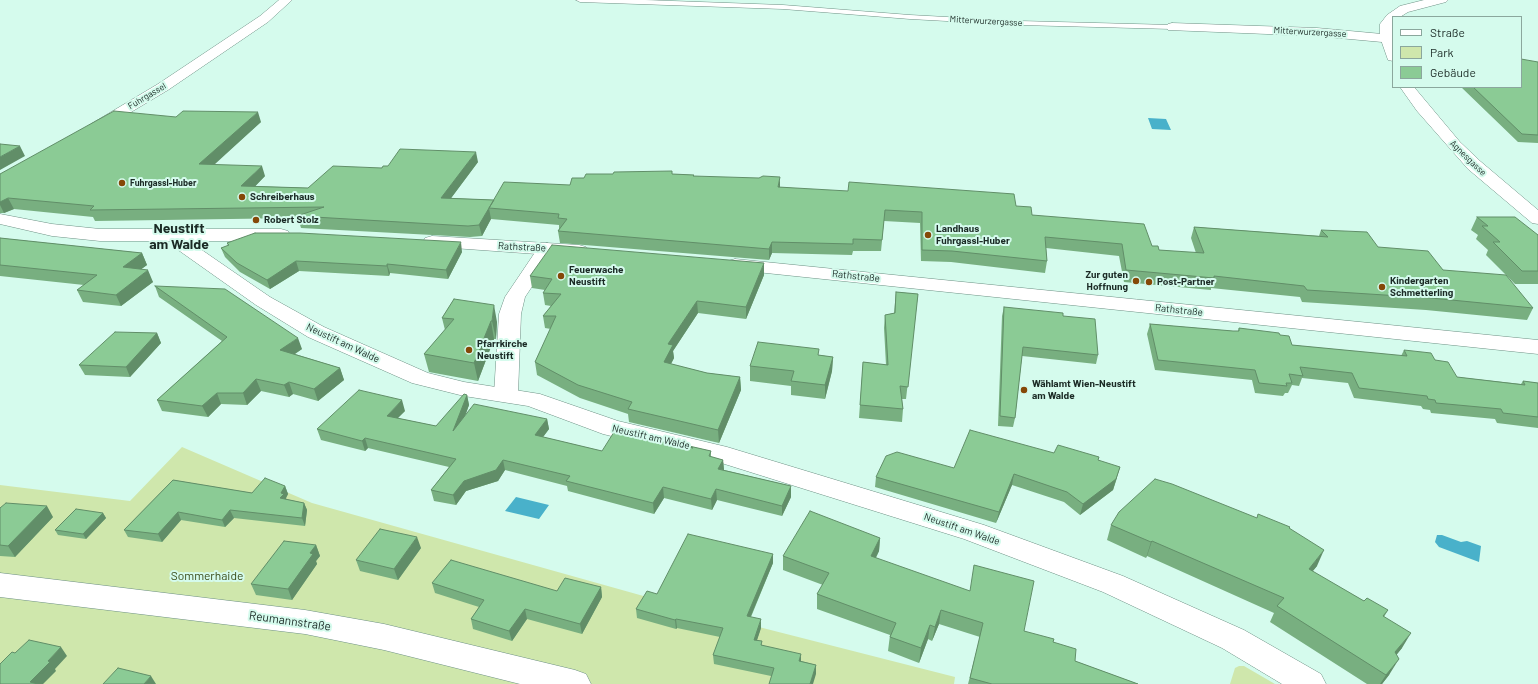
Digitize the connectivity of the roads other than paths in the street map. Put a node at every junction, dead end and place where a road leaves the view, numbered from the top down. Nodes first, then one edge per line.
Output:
1 (286, 0) edge
2 (580, 0) edge
3 (1442, 0) edge
4 (1393, 16) edge
5 (1392, 17) edge
6 (1172, 27) joint
7 (1389, 38) edge
8 (1392, 52) edge
9 (1408, 88) edge
10 (80, 136) edge
11 (1538, 219) edge
12 (0, 220) edge
13 (181, 234) junction
14 (296, 235) edge
15 (413, 241) edge
16 (547, 249) junction
17 (601, 253) edge
18 (717, 263) edge
19 (1535, 346) edge
20 (506, 394) junction
21 (0, 585) edge
22 (575, 684) edge
23 (1310, 684) edge

1 - 10 street, Fuhrgassel
2 - 6 lane, Mitterwurzergasse
3 - 4 street
5 - 7 street
6 - 7 street, Mitterwurzergasse
7 - 8 street
9 - 11 street, Agnesgasse
12 - 13 street
13 - 14 street
13 - 20 street, Neustift am Walde
15 - 16 street, Rathstraße
16 - 17 street, Rathstraße
16 - 20 street
18 - 19 street, Rathstraße
20 - 23 street, Neustift am Walde
21 - 22 street, Reumannstraße

